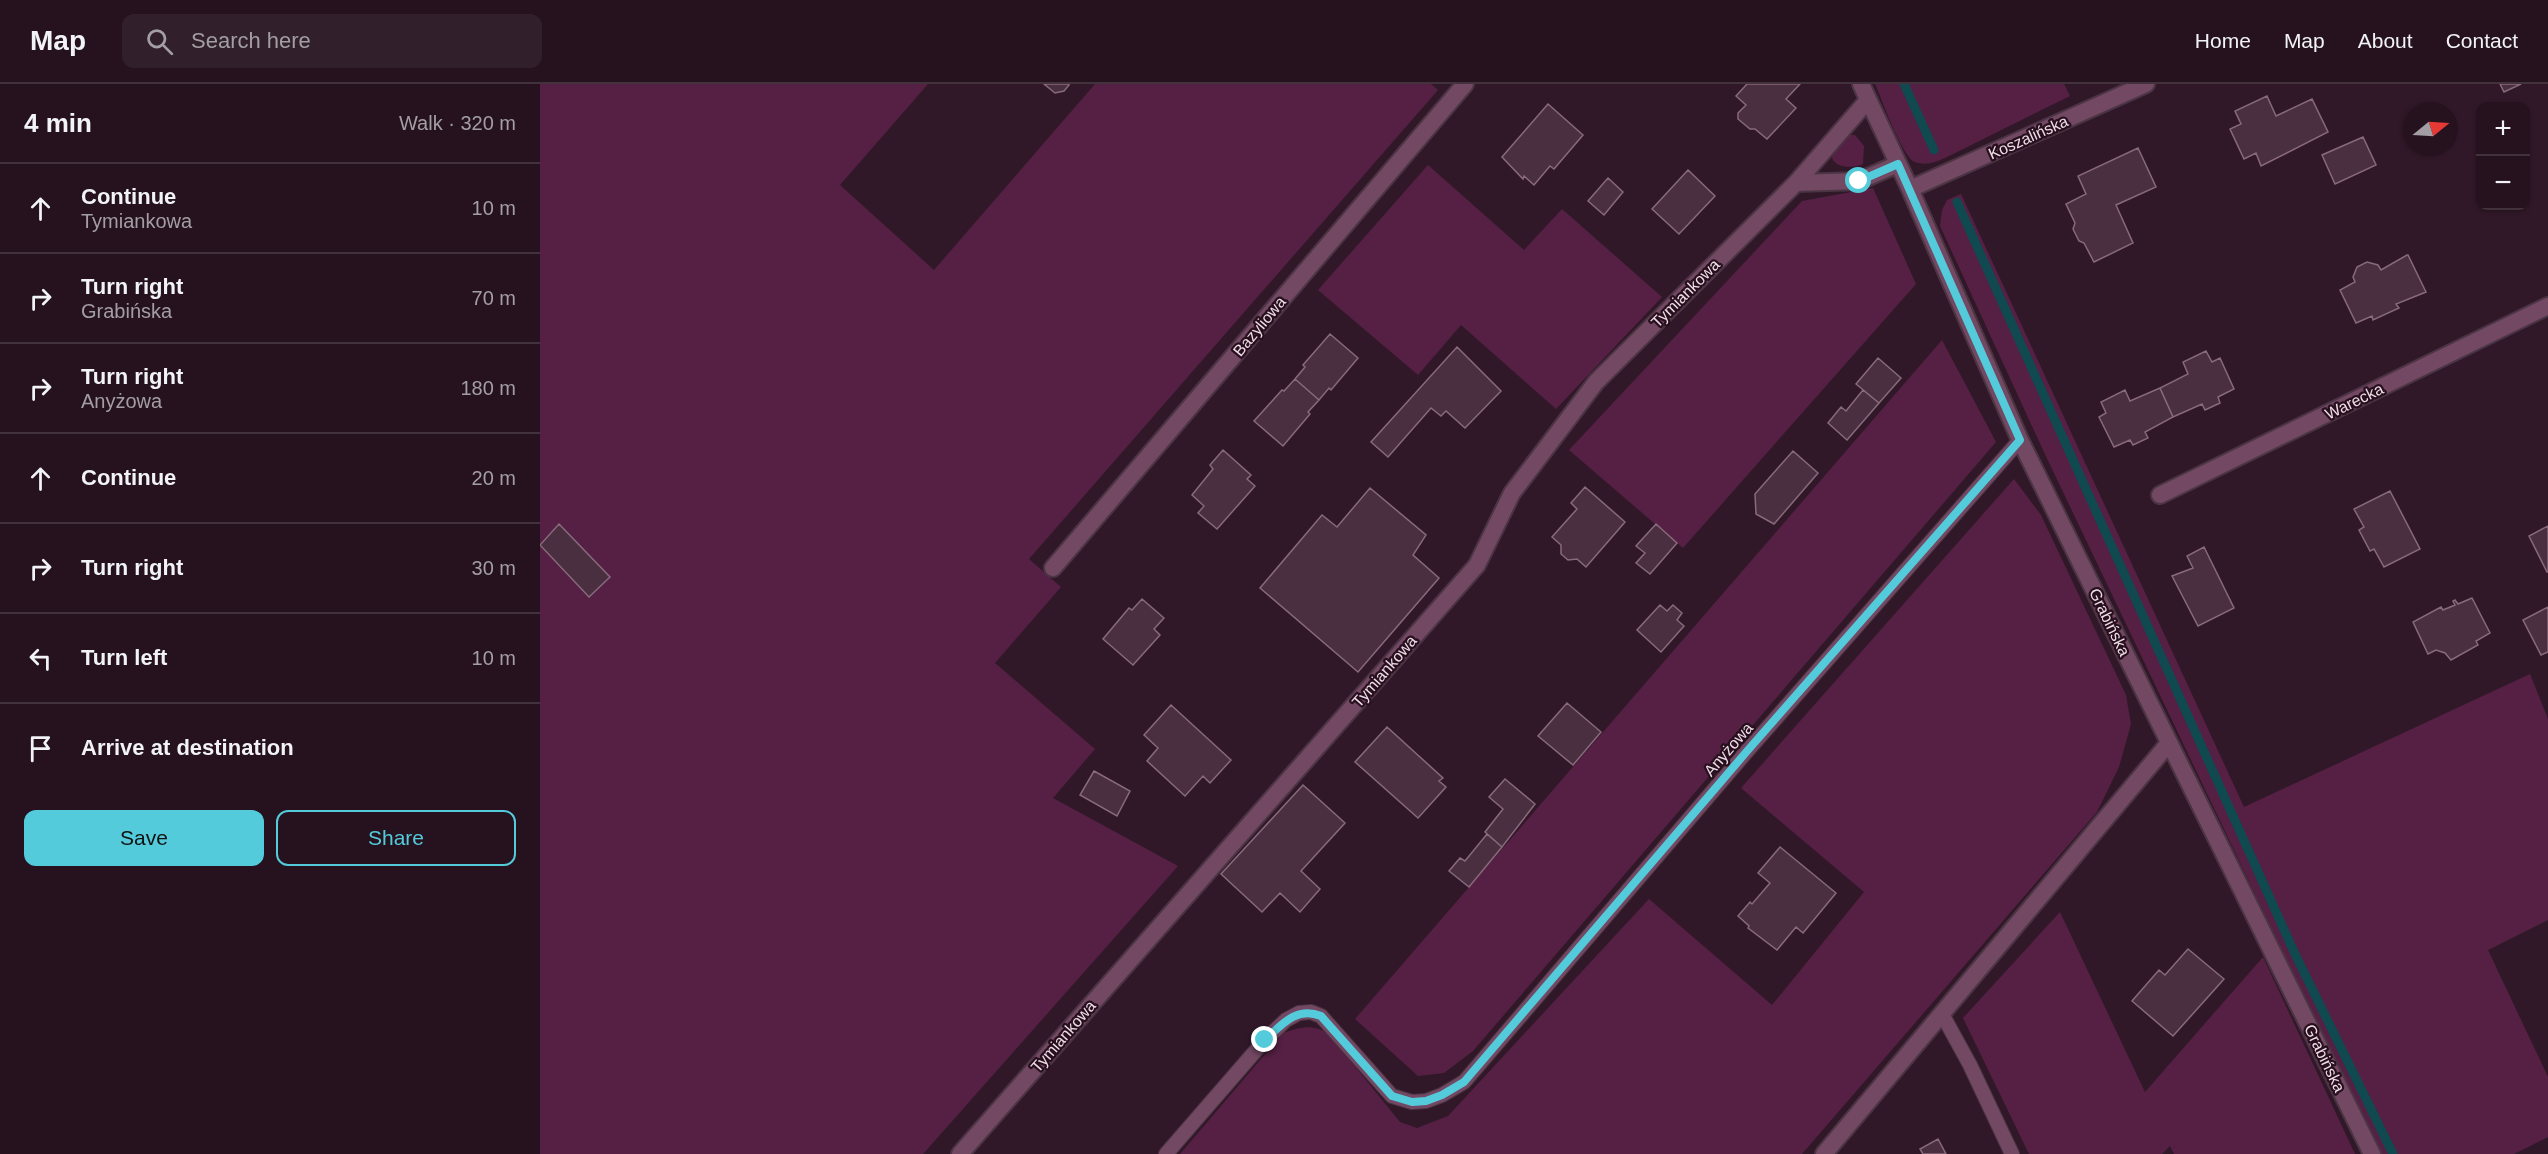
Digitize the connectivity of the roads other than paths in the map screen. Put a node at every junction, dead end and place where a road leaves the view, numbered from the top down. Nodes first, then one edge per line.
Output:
1 (1465, 84) edge
2 (1861, 84) edge
3 (2146, 84) edge
4 (1868, 100) junction
5 (1898, 164) junction
6 (1796, 183) junction
7 (1910, 189) junction
8 (2548, 306) edge
9 (2020, 440) junction
10 (2160, 495) dead end
11 (1053, 568) dead end
12 (2169, 743) junction
13 (1941, 1014) junction
14 (960, 1154) edge
15 (1167, 1154) edge
16 (1824, 1154) edge
17 (2012, 1154) edge
18 (2372, 1154) edge

1 - 11 street, Bazyliowa
2 - 4 street, Grabińska
3 - 7 street, Koszalińska
4 - 5 street, Grabińska
4 - 6 street, Tymiankowa
5 - 6 street
5 - 7 street, Grabińska
6 - 14 street, Tymiankowa
7 - 9 street, Grabińska
8 - 10 street, Warecka
9 - 12 street, Grabińska
9 - 15 lane, Anyżowa
12 - 13 street
12 - 18 street, Grabińska
13 - 16 street
13 - 17 lane

